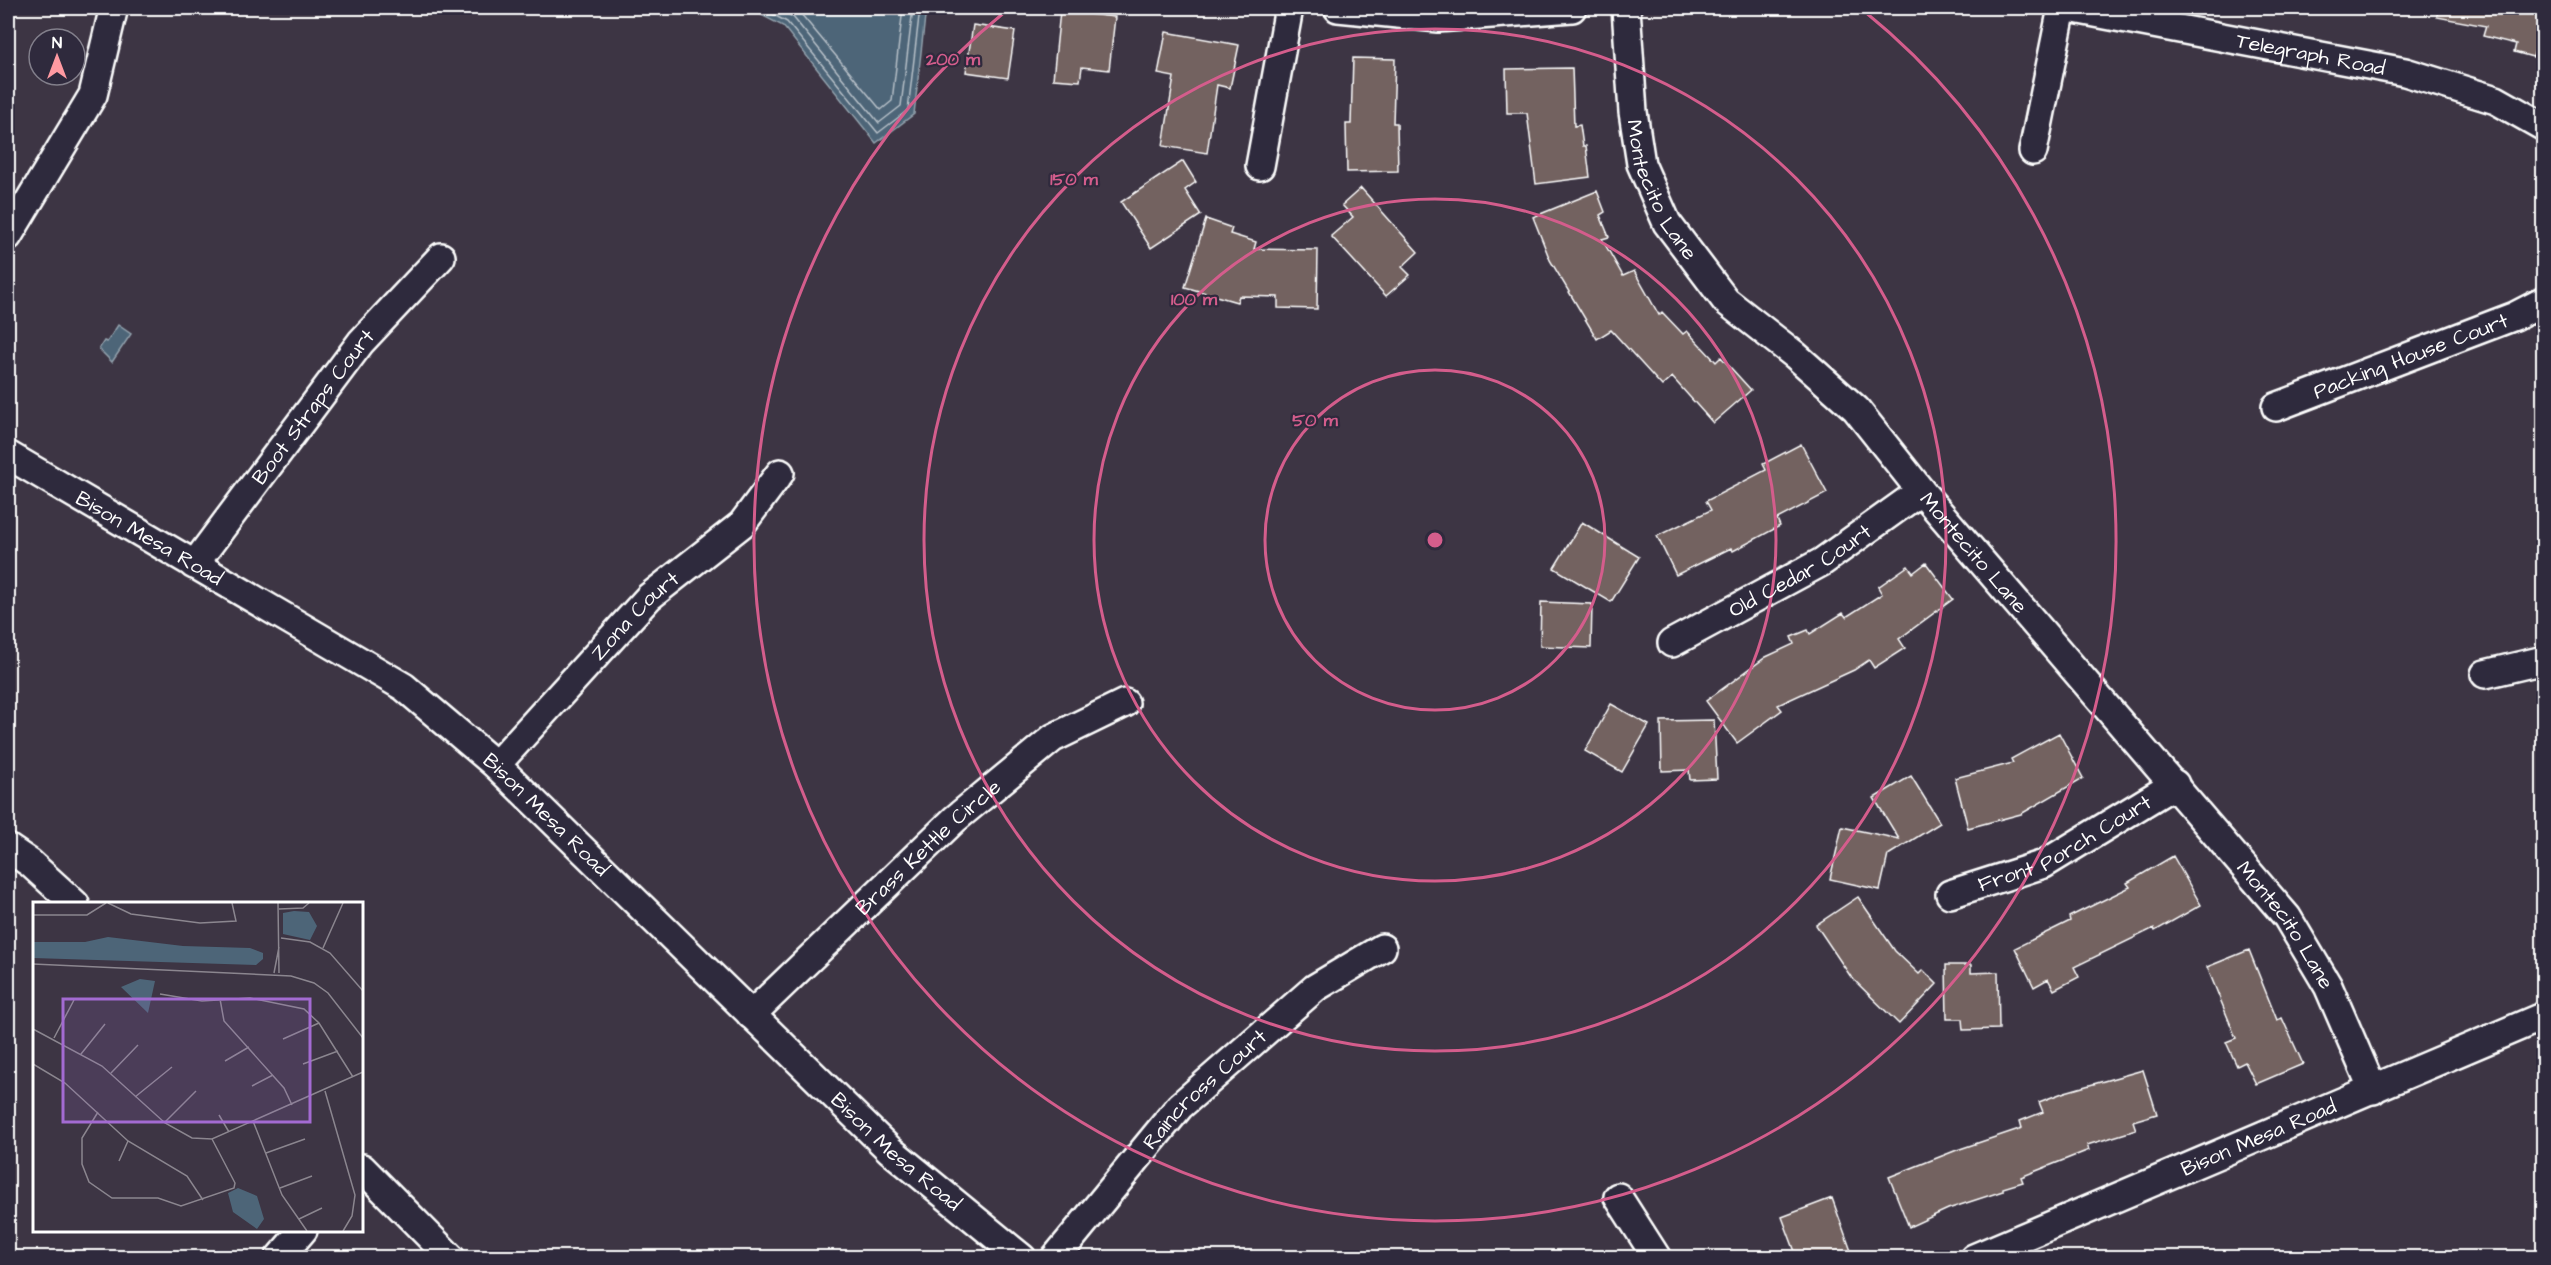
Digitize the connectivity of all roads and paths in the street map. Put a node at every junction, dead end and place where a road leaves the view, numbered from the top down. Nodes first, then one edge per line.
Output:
1 (1289, 8) edge
2 (1338, 8) edge
3 (1572, 8) edge
4 (1626, 8) edge
5 (2062, 8) edge
6 (2069, 8) edge
7 (113, 12) dead end
8 (2544, 127) edge
9 (2033, 151) dead end
10 (1260, 166) dead end
11 (8, 236) edge
12 (441, 257) dead end
13 (2544, 301) edge
14 (2276, 407) dead end
15 (8, 455) edge
16 (780, 473) dead end
17 (1921, 490) junction
18 (194, 565) junction
19 (1672, 643) dead end
20 (2544, 660) edge
21 (2485, 674) dead end
22 (1125, 703) dead end
23 (496, 765) junction
24 (2175, 784) junction
25 (8, 848) edge
26 (1950, 894) dead end
27 (74, 902) edge
28 (1382, 948) dead end
29 (751, 1015) junction
30 (2544, 1016) edge
31 (2373, 1090) junction
32 (363, 1170) edge
33 (1618, 1197) dead end
34 (301, 1232) edge
35 (279, 1257) edge
36 (451, 1257) edge
37 (1022, 1257) edge
38 (1055, 1257) edge
39 (1657, 1257) edge
40 (1974, 1257) edge

1 - 10 street
2 - 3 street
4 - 17 street, Montecito Lane
5 - 9 street
6 - 8 street, Telegraph Road
7 - 11 street
12 - 18 street, Boot Straps Court
13 - 14 street, Packing House Court
15 - 18 street, Bison Mesa Road
16 - 23 street, Zona Court
17 - 19 street, Old Cedar Court
17 - 24 street, Montecito Lane
18 - 23 street, Bison Mesa Road
20 - 21 street
22 - 29 street, Brass Kettle Circle
23 - 29 street, Bison Mesa Road
24 - 26 street, Front Porch Court
24 - 31 street, Montecito Lane
25 - 27 street
28 - 38 street, Raincross Court
29 - 37 street, Bison Mesa Road
30 - 31 street, Bison Mesa Road
31 - 40 street, Bison Mesa Road
32 - 36 street
33 - 39 street
34 - 35 street

